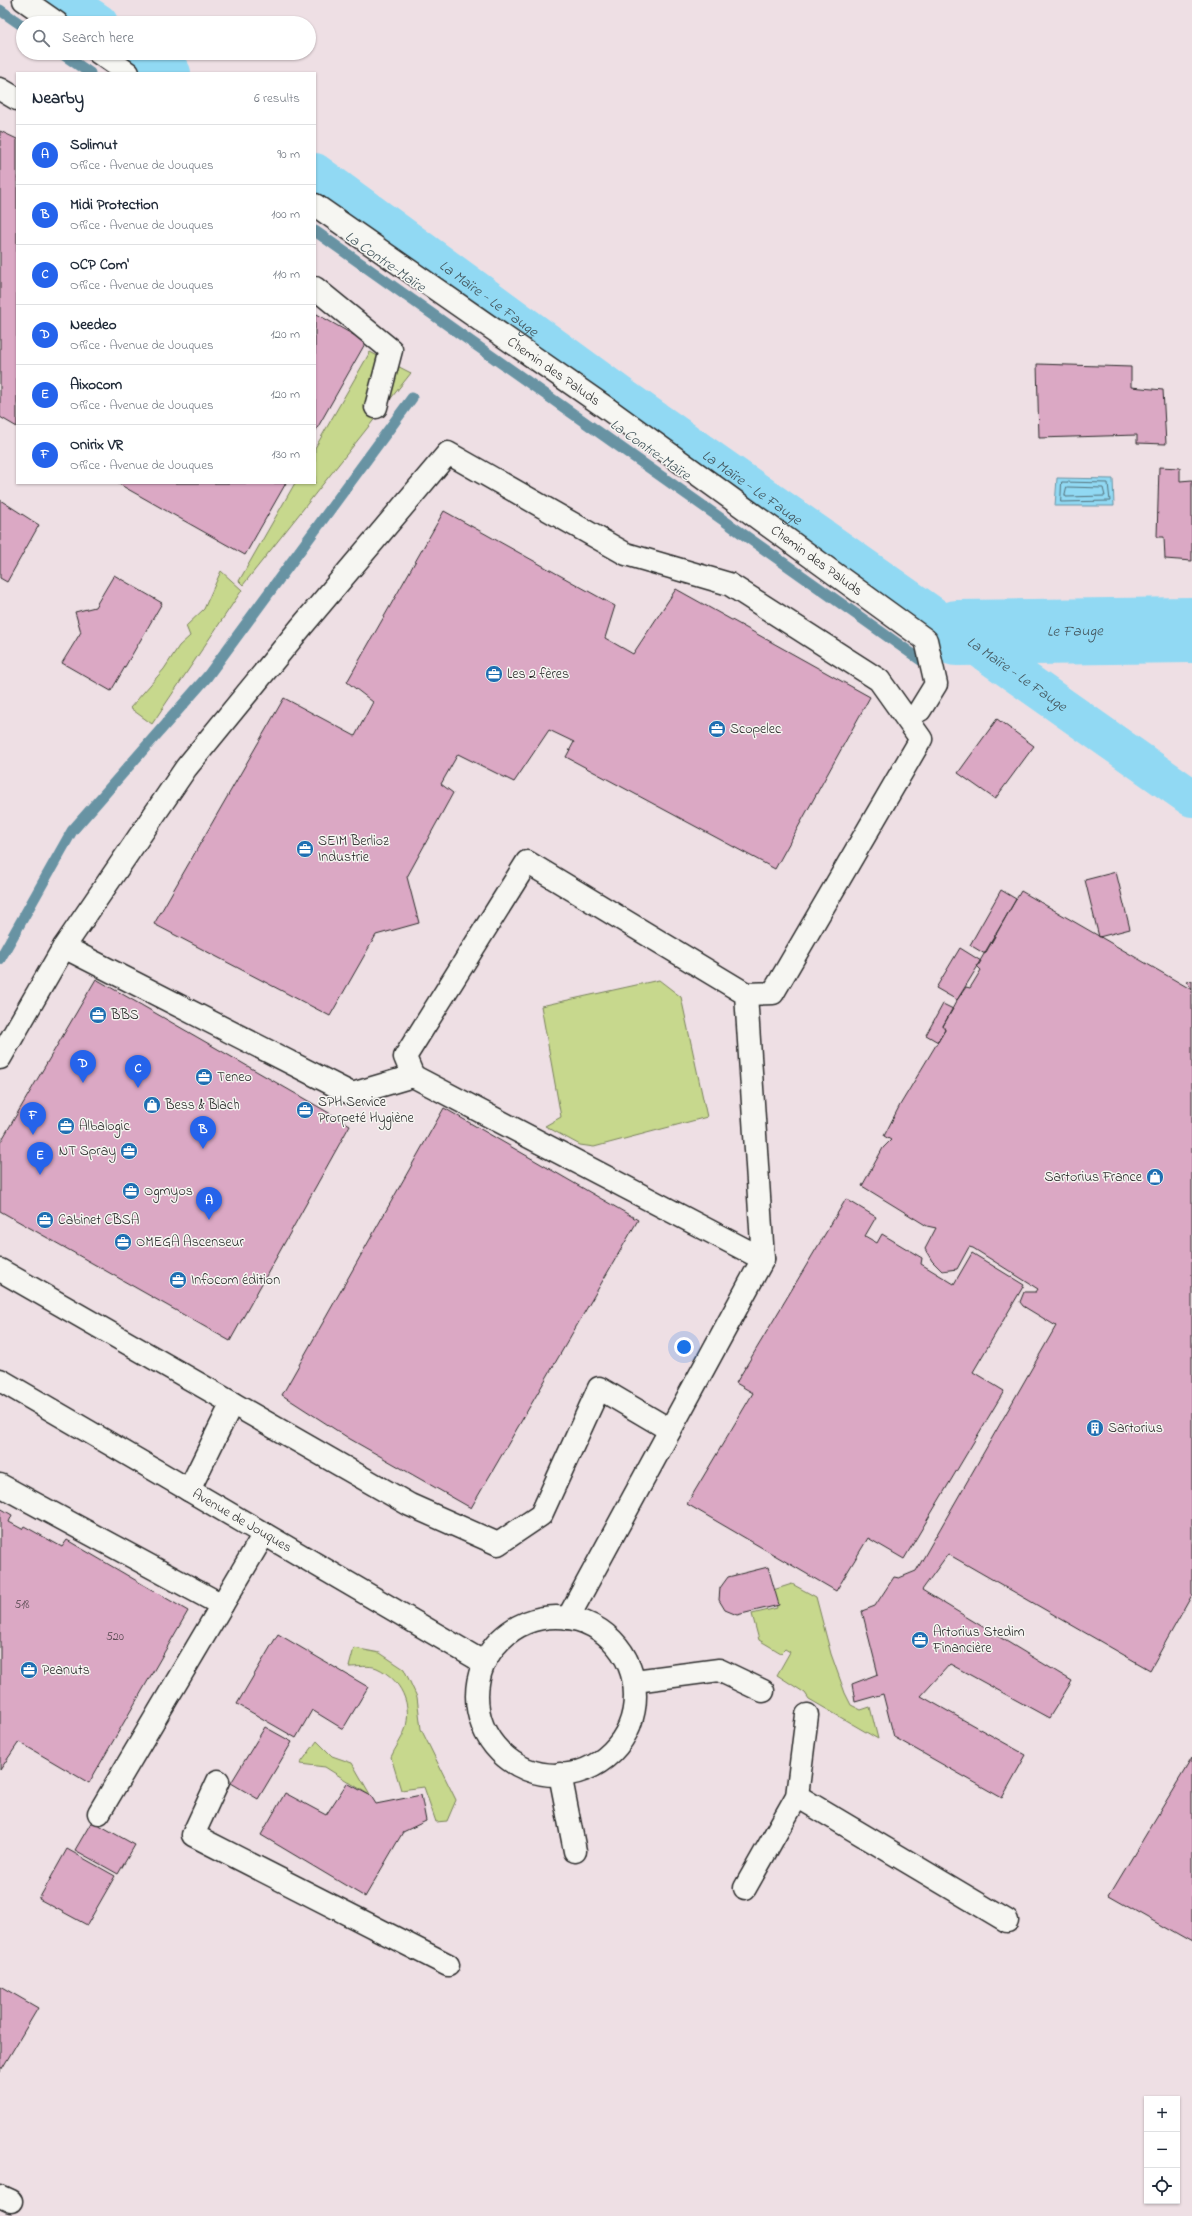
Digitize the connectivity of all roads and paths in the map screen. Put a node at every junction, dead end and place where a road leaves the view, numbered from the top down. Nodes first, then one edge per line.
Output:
1 (24, 0) edge
2 (47, 16) edge
3 (109, 60) edge
4 (127, 72) edge
5 (0, 89) edge
6 (16, 98) edge
7 (316, 206) edge
8 (316, 289) edge
9 (376, 407) dead end
10 (920, 710) dead end
11 (64, 947) junction
12 (746, 994) junction
13 (0, 1058) edge
14 (413, 1076) junction
15 (763, 1259) junction
16 (0, 1270) edge
17 (0, 1380) edge
18 (232, 1403) junction
19 (670, 1430) junction
20 (0, 1485) edge
21 (189, 1490) junction
22 (264, 1534) junction
23 (222, 1604) junction
24 (568, 1618) junction
25 (483, 1662) junction
26 (635, 1680) junction
27 (763, 1691) dead end
28 (807, 1714) dead end
29 (560, 1774) junction
30 (218, 1781) dead end
31 (797, 1796) junction
32 (99, 1813) dead end
33 (575, 1851) dead end
34 (745, 1888) dead end
35 (1007, 1920) dead end
36 (448, 1965) dead end

1 - 2 street
3 - 4 street
5 - 6 street
7 - 10 street, Chemin des Paluds
8 - 9 street
11 - 12 street
11 - 13 street
11 - 14 street
12 - 14 street
12 - 15 street
14 - 15 street
15 - 19 street
16 - 18 street
17 - 21 street, Avenue de Jouques
18 - 19 street
18 - 21 street
19 - 24 street
20 - 23 street
21 - 22 street, Avenue de Jouques
22 - 23 street
22 - 25 street, Avenue de Jouques
23 - 32 street
24 - 25 street
24 - 26 street
25 - 29 street
26 - 27 street
26 - 29 street
28 - 31 street
29 - 33 street
30 - 36 street
31 - 34 street
31 - 35 street

